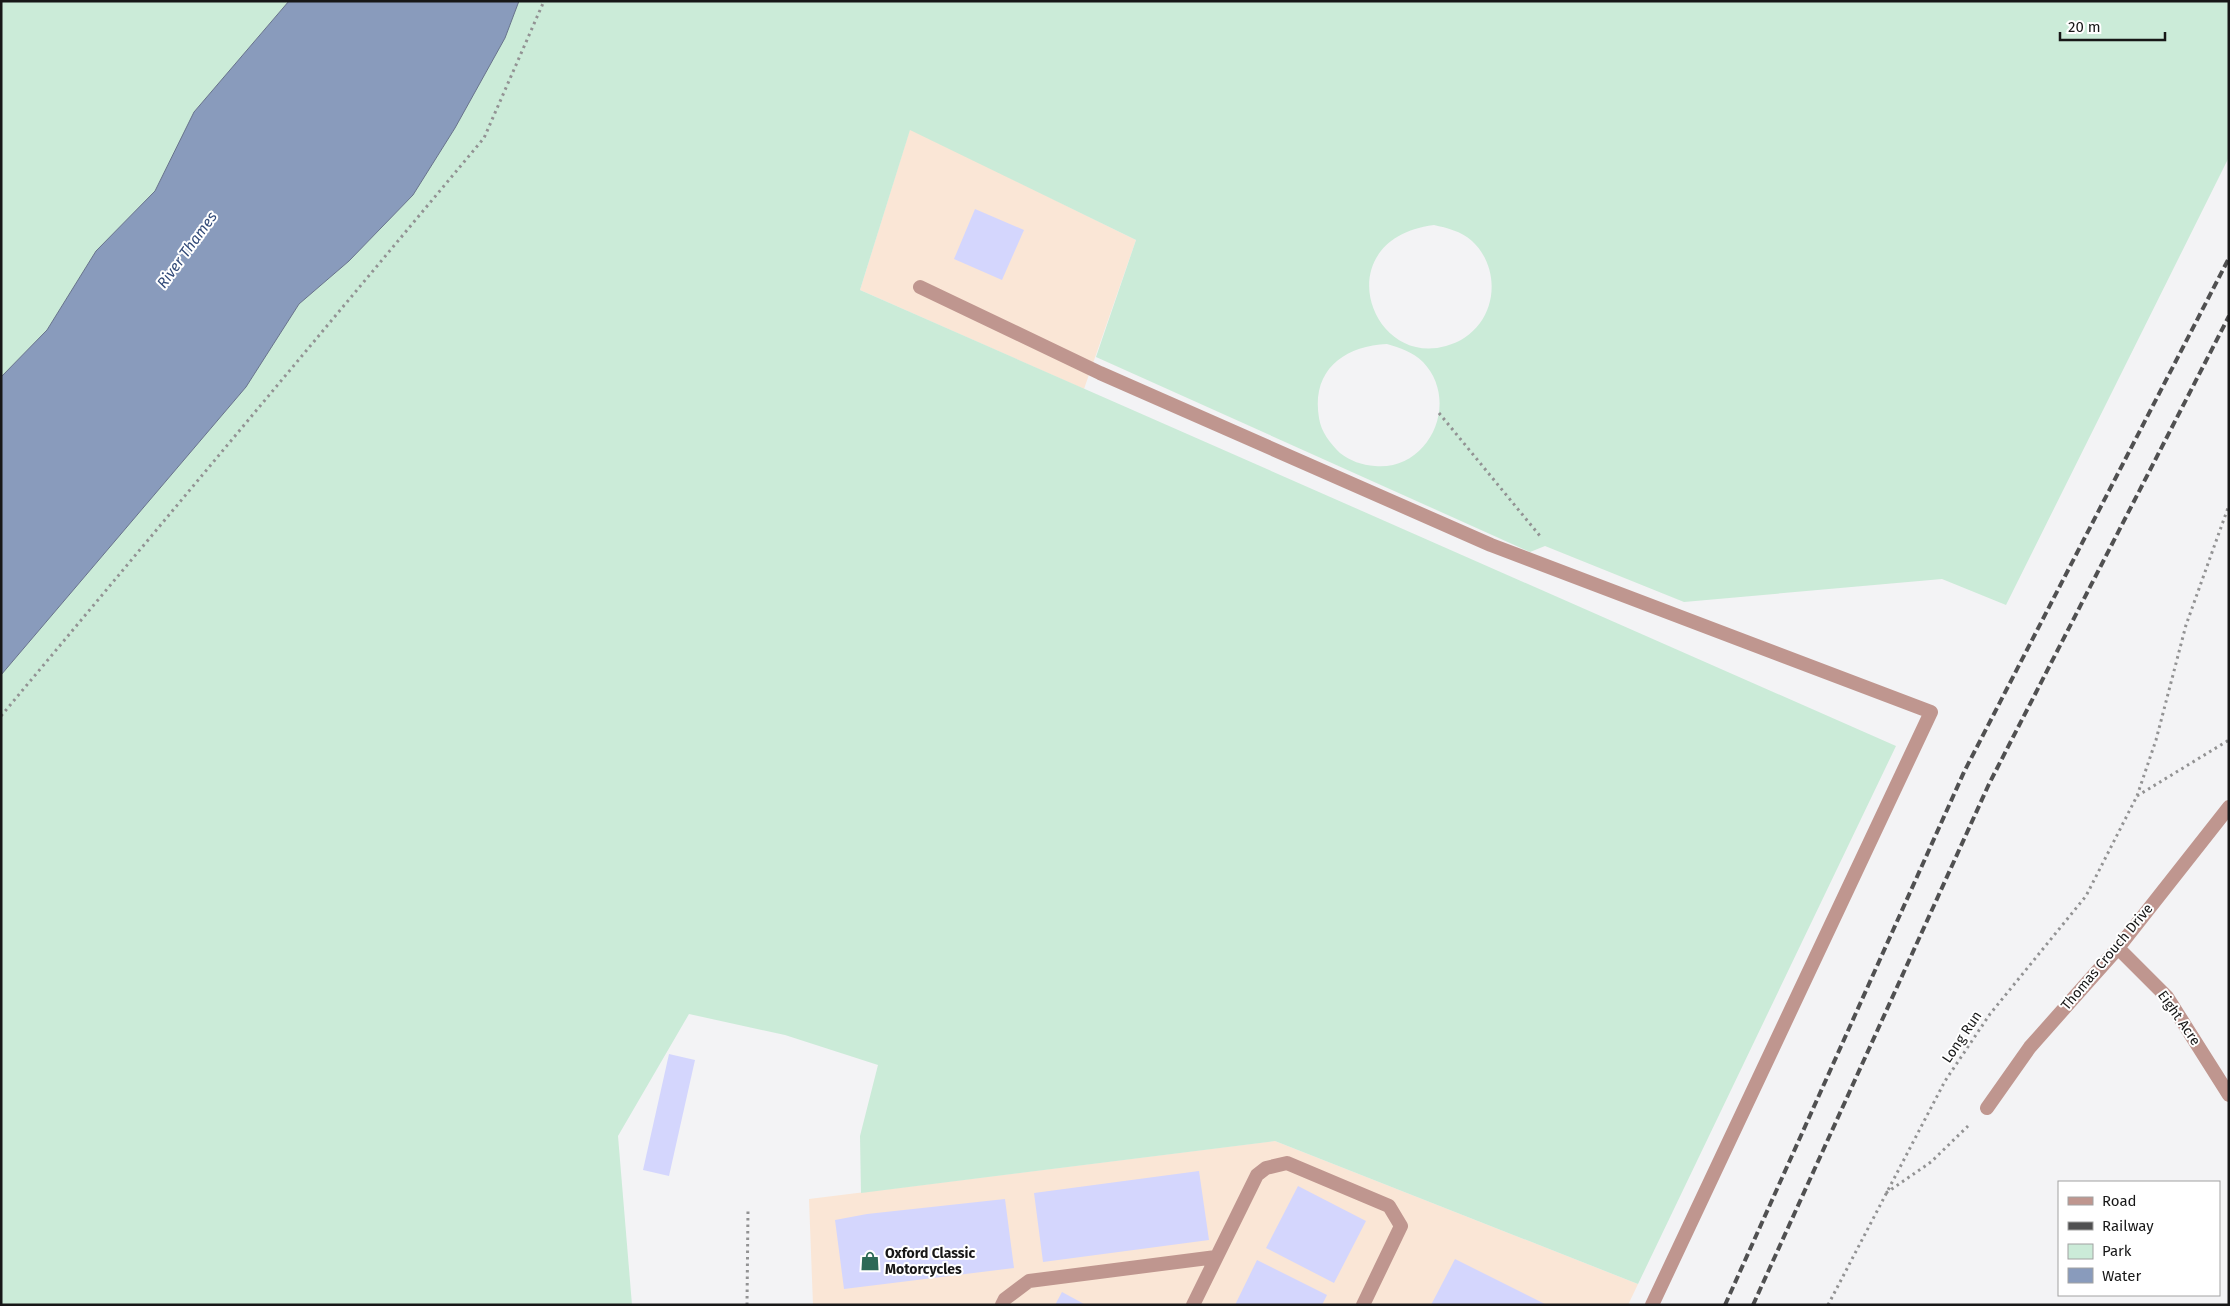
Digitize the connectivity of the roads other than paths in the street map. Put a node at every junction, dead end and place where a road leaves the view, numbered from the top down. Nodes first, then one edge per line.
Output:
1 (920, 287) dead end
2 (2229, 807) edge
3 (2118, 948) junction
4 (2229, 1095) edge
5 (1987, 1108) road end
6 (1216, 1256) junction
7 (1002, 1305) edge
8 (1193, 1305) edge
9 (1363, 1305) edge
10 (1652, 1305) edge

1 - 10 street
2 - 3 street, Thomas Crouch Drive
3 - 4 street, Eight Acre
3 - 5 street, Thomas Crouch Drive
6 - 7 street
6 - 8 street
6 - 9 street

